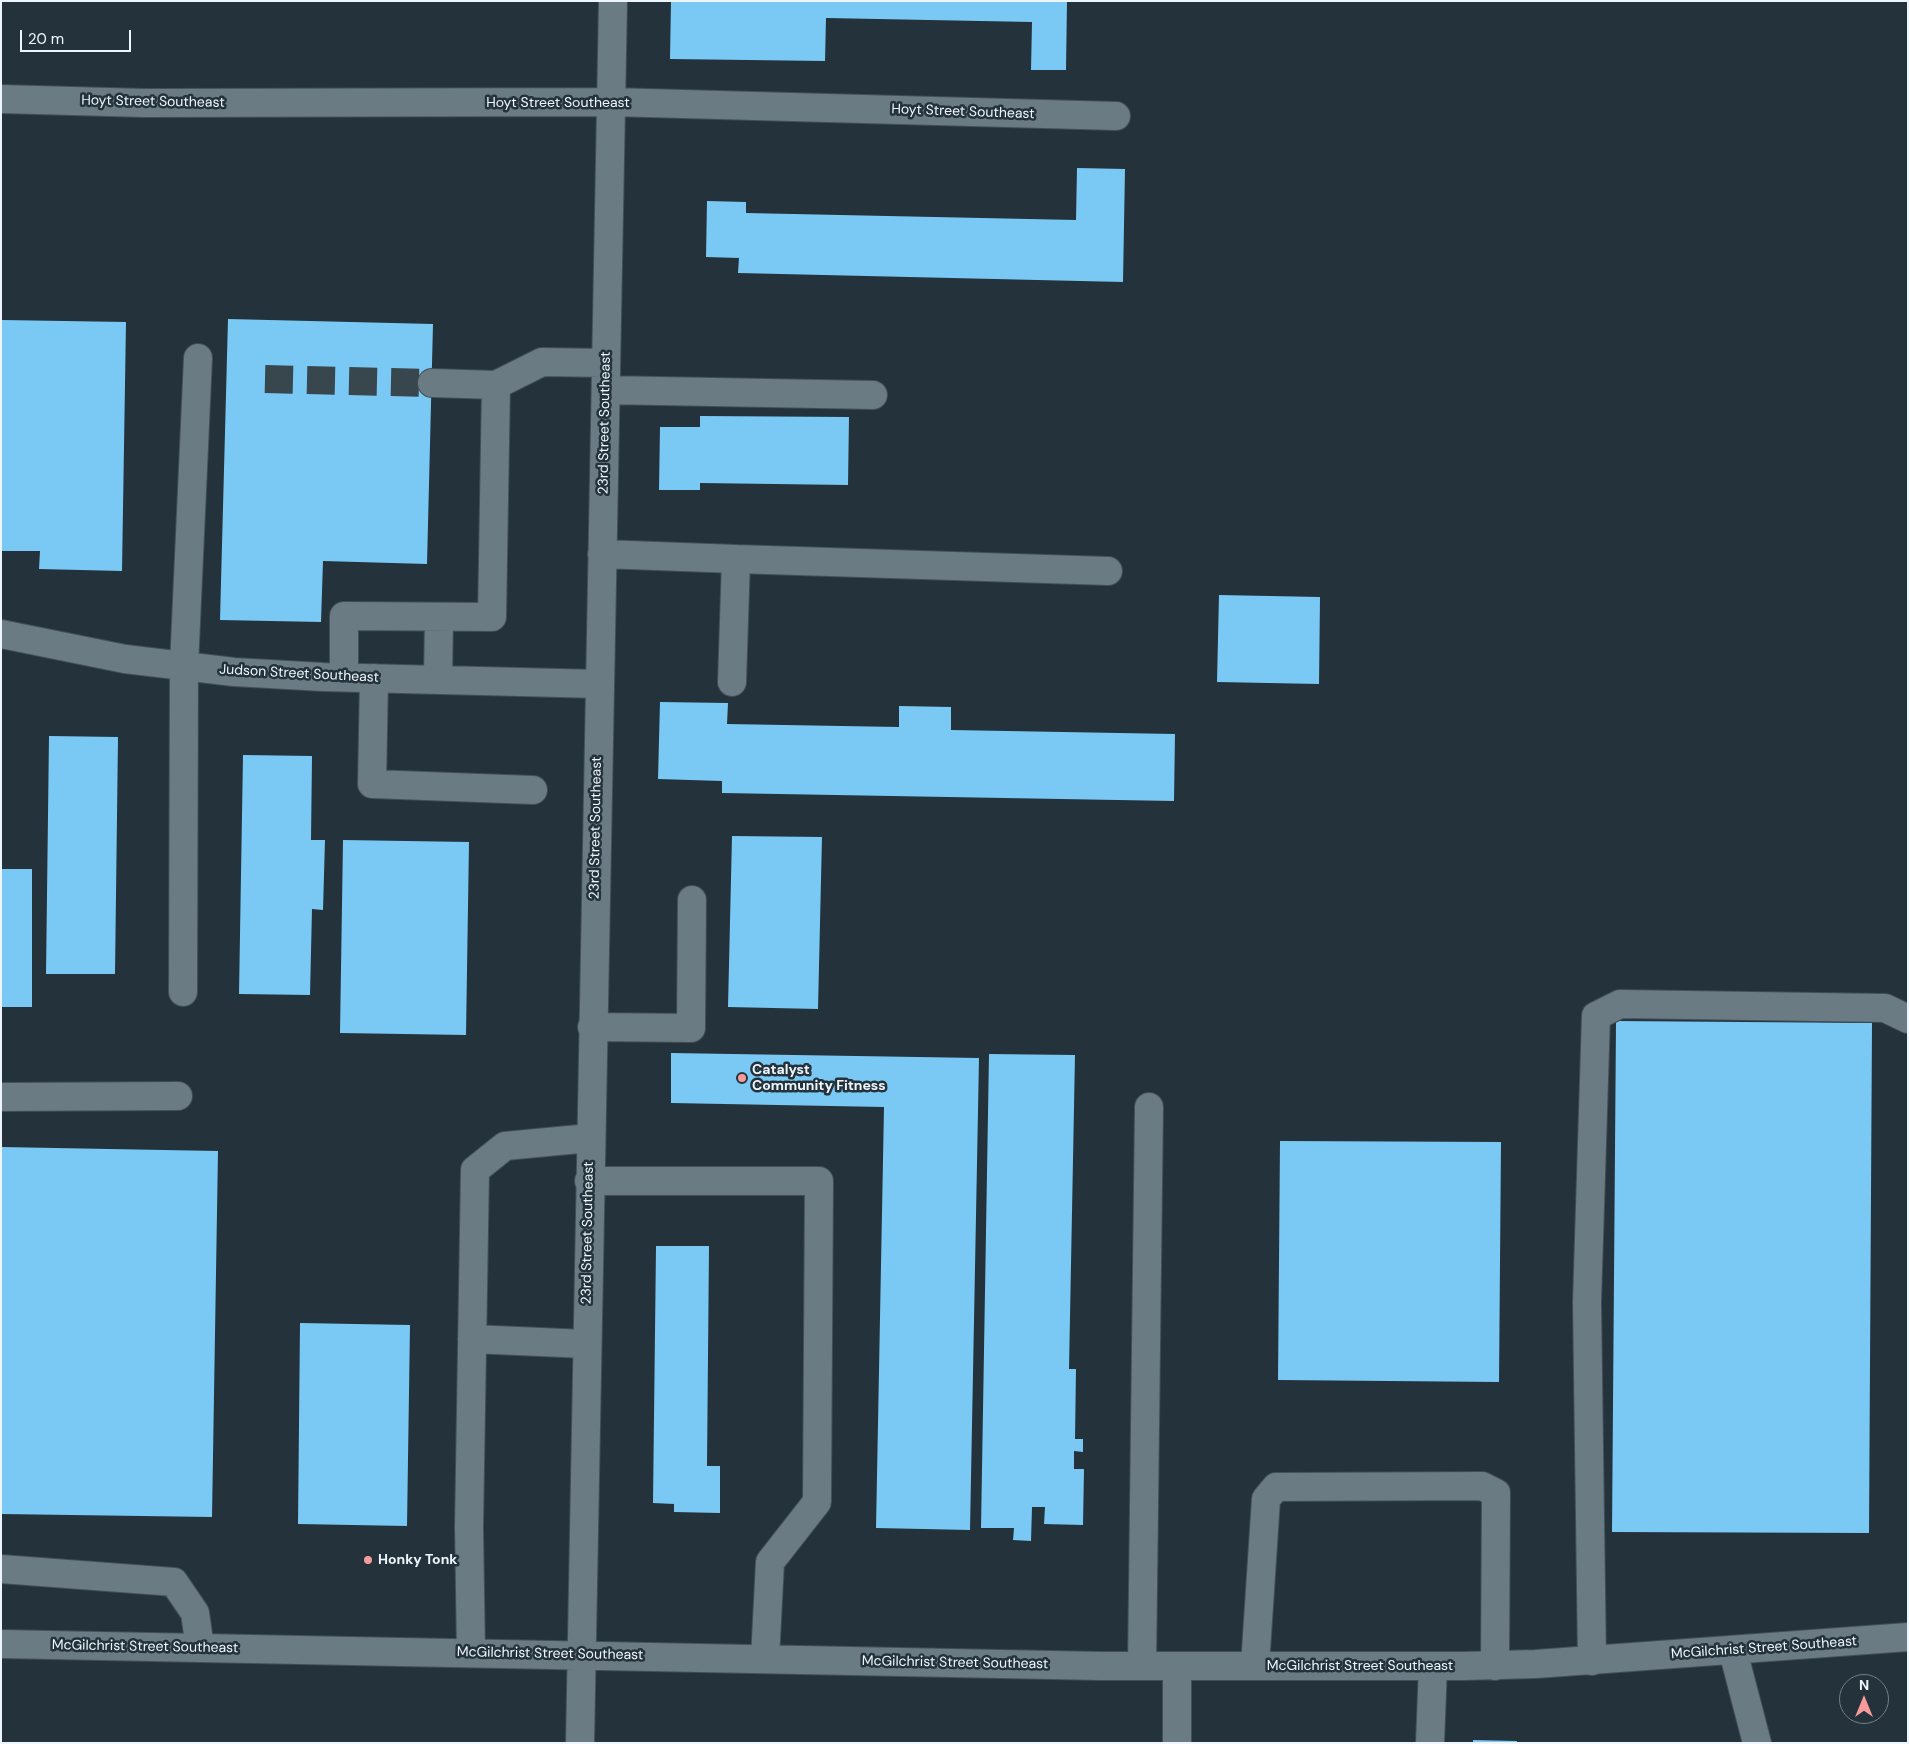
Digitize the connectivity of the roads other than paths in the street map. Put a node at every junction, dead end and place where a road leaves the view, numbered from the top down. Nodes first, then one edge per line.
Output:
1 (613, 1) edge
2 (1, 99) edge
3 (611, 102) junction
4 (1116, 116) dead end
5 (198, 358) dead end
6 (606, 376) junction
7 (432, 383) tunnel mouth
8 (496, 385) junction
9 (873, 394) dead end
10 (602, 554) junction
11 (736, 559) junction
12 (1108, 571) dead end
13 (439, 617) junction
14 (1, 634) edge
15 (184, 666) junction
16 (344, 677) junction
17 (374, 678) junction
18 (438, 680) junction
19 (732, 682) dead end
20 (599, 684) junction
21 (533, 790) dead end
22 (692, 900) dead end
23 (184, 992) dead end
24 (1908, 1018) edge
25 (592, 1027) junction
26 (178, 1096) dead end
27 (1, 1097) edge
28 (1149, 1107) dead end
29 (590, 1138) junction
30 (589, 1181) junction
31 (472, 1339) junction
32 (586, 1344) junction
33 (1, 1569) edge
34 (1908, 1637) edge
35 (1, 1644) edge
36 (200, 1648) junction
37 (1733, 1651) junction
38 (471, 1653) junction
39 (580, 1654) junction
40 (765, 1659) junction
41 (1592, 1661) junction
42 (1142, 1666) junction
43 (1177, 1666) junction
44 (1255, 1666) junction
45 (1433, 1666) junction
46 (1495, 1666) junction
47 (580, 1743) edge
48 (1177, 1743) edge
49 (1430, 1743) edge
50 (1757, 1743) edge

1 - 3 street, 23rd Street Southeast
2 - 3 street, Hoyt Street Southeast
3 - 4 street, Hoyt Street Southeast
3 - 6 street, 23rd Street Southeast
5 - 15 street
6 - 8 street
6 - 9 street
6 - 10 street, 23rd Street Southeast
7 - 8 street
8 - 13 street
10 - 11 street
10 - 20 street, 23rd Street Southeast
11 - 12 street
11 - 19 street
13 - 16 street
13 - 18 street
14 - 15 street, Judson Street Southeast
15 - 16 street, Judson Street Southeast
15 - 23 street
16 - 17 street, Judson Street Southeast
17 - 18 street, Judson Street Southeast
17 - 21 street
18 - 20 street, Judson Street Southeast
20 - 25 street, 23rd Street Southeast
22 - 25 street
24 - 41 street
25 - 29 street, 23rd Street Southeast
26 - 27 street
28 - 42 street
29 - 30 street, 23rd Street Southeast
29 - 31 street
30 - 32 street, 23rd Street Southeast
30 - 40 street
31 - 32 street
31 - 38 street
32 - 39 street, 23rd Street Southeast
33 - 36 street
34 - 37 street, McGilchrist Street Southeast
35 - 36 street, McGilchrist Street Southeast
36 - 38 street, McGilchrist Street Southeast
37 - 41 street, McGilchrist Street Southeast
37 - 50 street
38 - 39 street, McGilchrist Street Southeast
39 - 40 street, McGilchrist Street Southeast
39 - 47 street, 23rd Street Southeast
40 - 42 street, McGilchrist Street Southeast
41 - 46 street, McGilchrist Street Southeast
42 - 43 street, McGilchrist Street Southeast
43 - 44 street, McGilchrist Street Southeast
43 - 48 street
44 - 45 street, McGilchrist Street Southeast
44 - 46 street
45 - 46 street, McGilchrist Street Southeast
45 - 49 street

